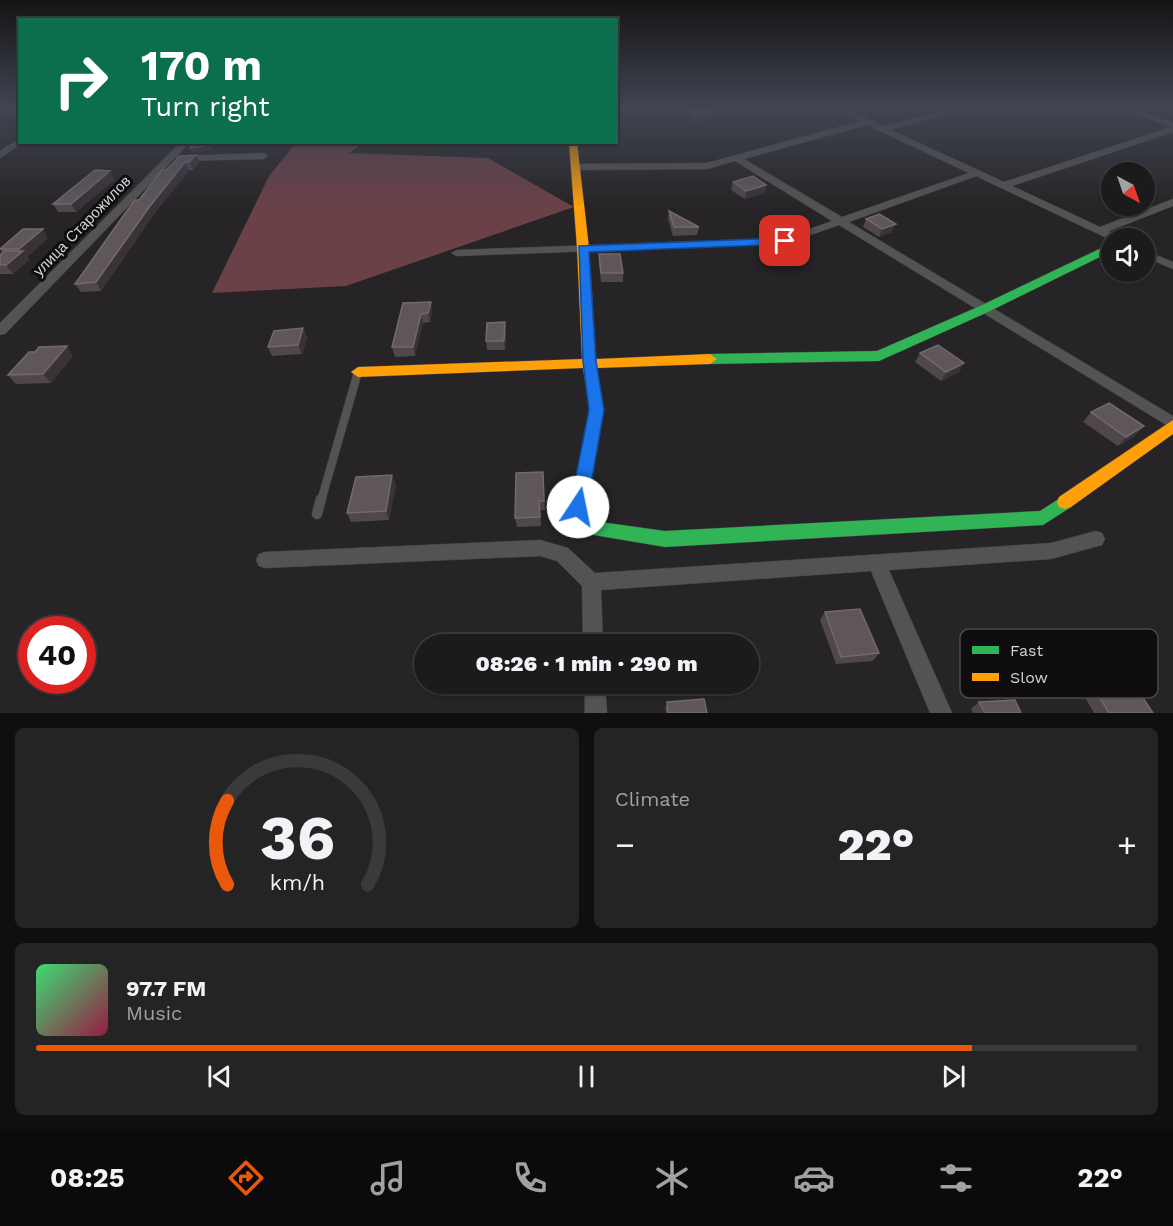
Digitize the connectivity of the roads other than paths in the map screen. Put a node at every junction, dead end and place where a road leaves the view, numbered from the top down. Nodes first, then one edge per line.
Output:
1 (801, 140) edge
2 (907, 140) edge
3 (1135, 140) edge
4 (18, 143) edge
5 (184, 144) edge
6 (573, 144) edge
7 (0, 155) edge
8 (264, 156) dead end
9 (169, 158) junction
10 (736, 158) junction
11 (576, 167) junction
12 (977, 173) junction
13 (1003, 186) junction
14 (1173, 202) edge
15 (839, 222) junction
16 (1099, 231) joint
17 (583, 248) junction
18 (1101, 251) edge
19 (457, 253) dead end
20 (1155, 258) edge
21 (1173, 266) edge
22 (984, 309) junction
23 (0, 331) edge
24 (590, 361) junction
25 (358, 372) joint
26 (1173, 424) edge
27 (317, 514) dead end
28 (1096, 539) dead end
29 (265, 560) dead end
30 (877, 563) junction
31 (591, 582) junction
32 (593, 634) edge
33 (595, 694) edge
34 (596, 713) edge
35 (941, 713) edge

1 - 10 street
2 - 12 street
3 - 13 street
4 - 7 street
5 - 9 street, улица Старожилов
6 - 11 street
8 - 9 street
9 - 23 street, улица Старожилов
10 - 11 street
10 - 15 street
11 - 17 street
12 - 13 street
12 - 15 street
13 - 16 street
14 - 16 street
15 - 17 street
15 - 22 street
17 - 19 street
17 - 24 street
18 - 22 street
20 - 21 street
22 - 24 street
22 - 26 street
24 - 25 street
24 - 26 street
25 - 27 lane
28 - 30 street
29 - 31 street
30 - 31 street
30 - 35 street
31 - 32 street
33 - 34 street

